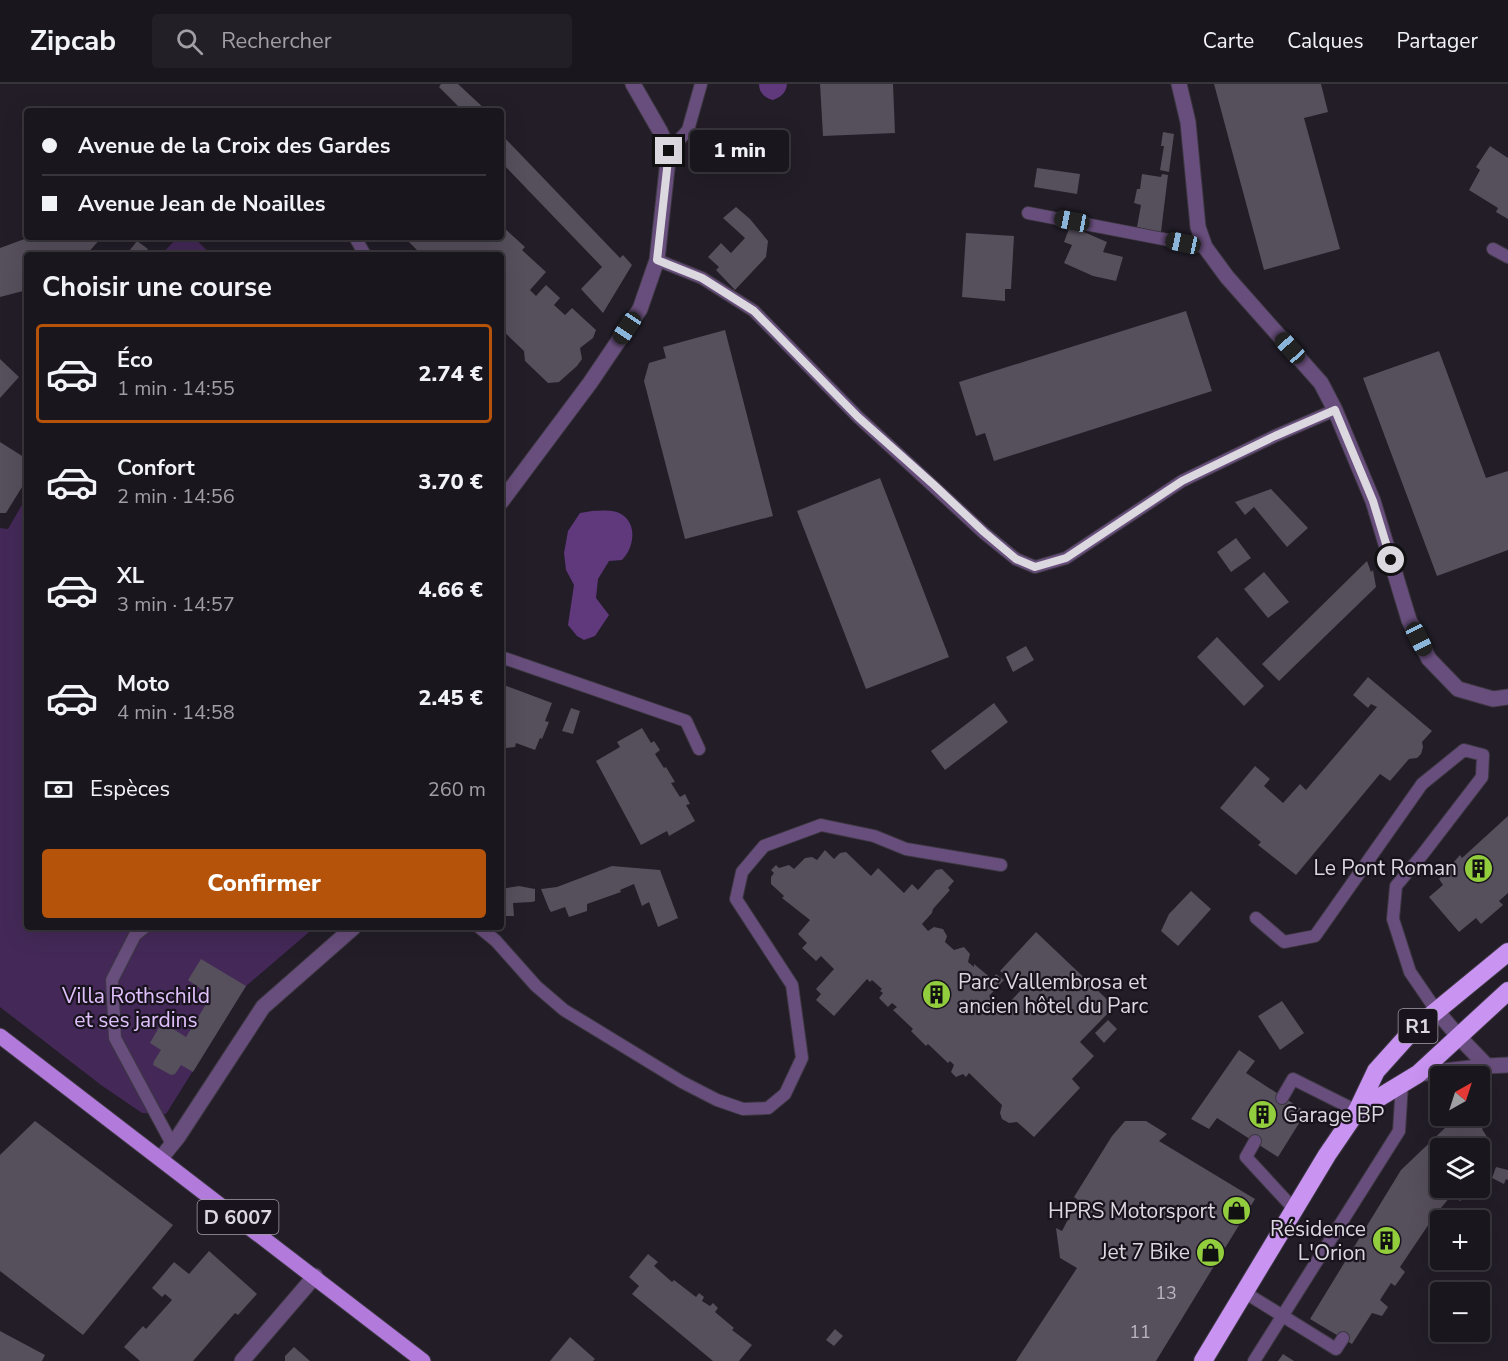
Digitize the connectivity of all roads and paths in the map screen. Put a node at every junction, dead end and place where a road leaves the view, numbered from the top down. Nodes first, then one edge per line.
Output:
1 (633, 84) edge
2 (701, 84) edge
3 (1179, 84) edge
4 (669, 151) junction
5 (1028, 213) dead end
6 (1205, 247) junction
7 (1493, 249) dead end
8 (1508, 257) edge
9 (657, 260) junction
10 (1335, 410) junction
11 (504, 498) edge
12 (504, 658) edge
13 (1508, 697) edge
14 (699, 748) dead end
15 (1001, 865) dead end
16 (1256, 918) dead end
17 (141, 930) edge
18 (351, 930) edge
19 (483, 930) edge
20 (1508, 952) edge
21 (1508, 991) edge
22 (1436, 1010) junction
23 (0, 1036) edge
24 (1458, 1036) junction
25 (1508, 1065) edge
26 (1487, 1066) joint
27 (1430, 1076) edge
28 (1410, 1079) junction
29 (1282, 1098) dead end
30 (1357, 1111) junction
31 (1255, 1141) dead end
32 (172, 1144) junction
33 (161, 1158) junction
34 (1294, 1209) junction
35 (315, 1276) junction
36 (1244, 1292) junction
37 (1281, 1315) junction
38 (1343, 1338) dead end
39 (242, 1361) edge
40 (423, 1361) edge
41 (1203, 1361) edge
42 (1254, 1361) edge

1 - 4 street
2 - 4 lane
3 - 6 street
4 - 9 street
5 - 6 lane
6 - 10 street
7 - 8 lane
9 - 10 lane
9 - 11 street
10 - 13 street
12 - 14 lane
15 - 19 lane
16 - 22 lane
17 - 32 lane
18 - 32 street
20 - 22 highway, R1
21 - 24 highway, R1
22 - 24 street
22 - 30 highway, R1
23 - 33 main road, D 6007
24 - 26 street
24 - 28 highway, R1
25 - 26 street
27 - 28 street
28 - 30 highway, R1
28 - 37 lane
29 - 30 lane
30 - 34 highway, R1
31 - 34 lane
32 - 33 street
33 - 35 main road, D 6007
34 - 36 highway, R1
35 - 39 street
35 - 40 main road, D 6007
36 - 37 lane
36 - 41 highway, R1
37 - 38 lane
37 - 42 lane

